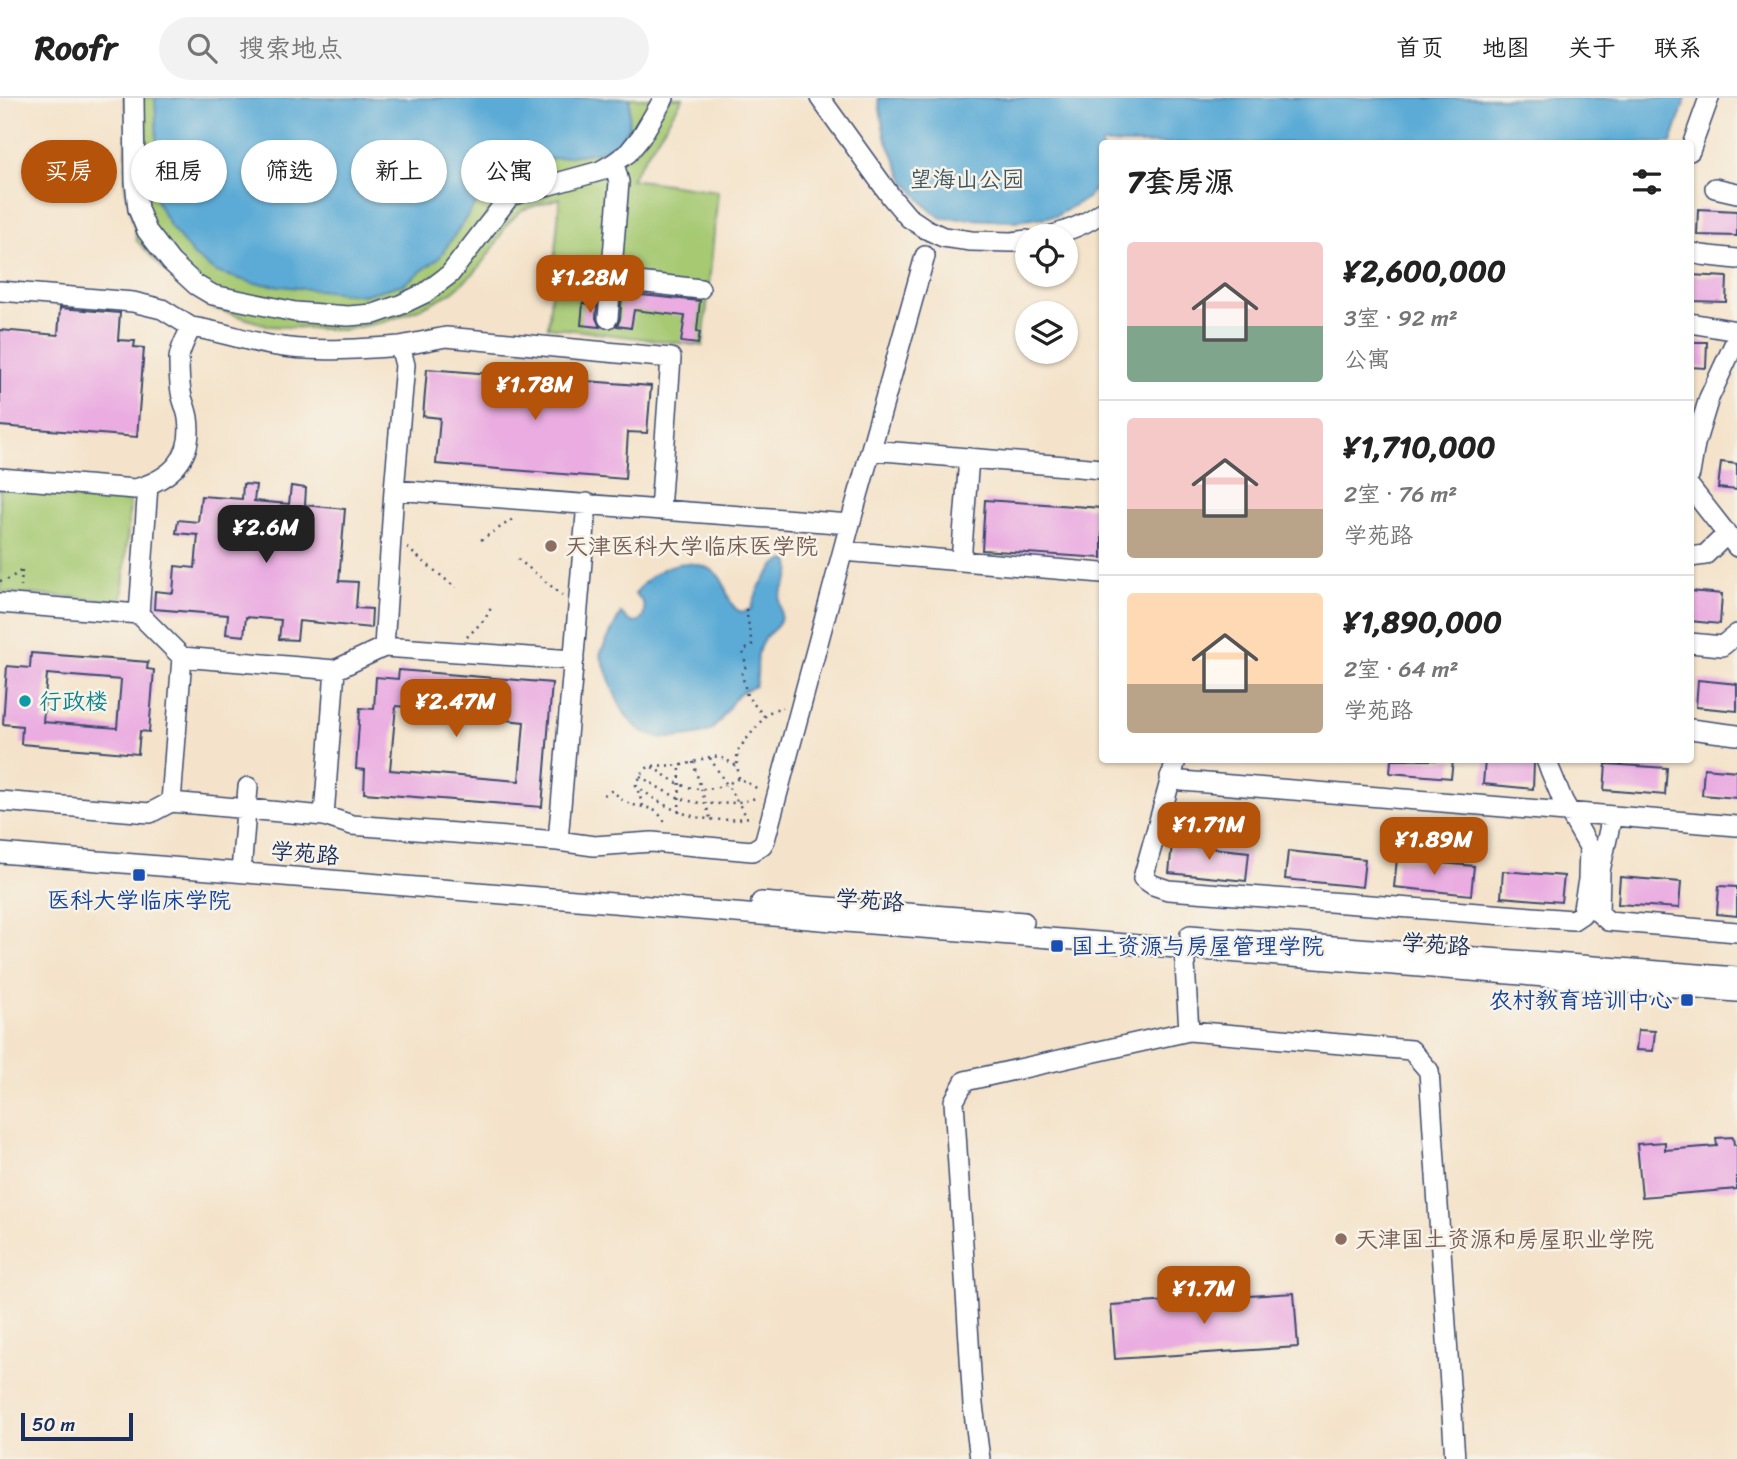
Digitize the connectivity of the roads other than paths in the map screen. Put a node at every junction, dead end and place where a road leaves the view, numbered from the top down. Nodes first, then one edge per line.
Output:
1 (134, 98) edge
2 (664, 98) edge
3 (820, 98) edge
4 (1709, 98) edge
5 (1694, 140) edge
6 (614, 163) junction
7 (1715, 188) dead end
8 (1737, 193) edge
9 (1099, 215) edge
10 (1078, 226) edge
11 (1015, 242) edge
12 (1694, 253) edge
13 (925, 257) dead end
14 (1737, 259) edge
15 (611, 279) junction
16 (700, 289) dead end
17 (0, 291) edge
18 (608, 318) dead end
19 (1694, 324) edge
20 (191, 327) junction
21 (1737, 331) edge
22 (1737, 338) edge
23 (400, 346) junction
24 (1700, 399) edge
25 (871, 450) junction
26 (1694, 450) edge
27 (969, 458) junction
28 (1099, 469) edge
29 (0, 478) edge
30 (148, 485) junction
31 (394, 490) junction
32 (1694, 491) edge
33 (587, 503) junction
34 (660, 510) junction
35 (850, 524) junction
36 (1732, 540) edge
37 (843, 551) junction
38 (1694, 556) edge
39 (961, 561) junction
40 (1099, 573) edge
41 (0, 603) edge
42 (139, 614) junction
43 (1737, 634) edge
44 (1694, 643) edge
45 (384, 647) junction
46 (182, 657) junction
47 (575, 660) junction
48 (335, 670) junction
49 (1694, 730) edge
50 (1737, 735) edge
51 (1547, 763) edge
52 (1173, 768) edge
53 (248, 787) dead end
54 (0, 801) edge
55 (171, 802) junction
56 (246, 809) junction
57 (1570, 813) junction
58 (324, 816) junction
59 (1612, 816) junction
60 (1737, 826) edge
61 (0, 842) edge
62 (558, 842) junction
63 (0, 853) edge
64 (242, 867) junction
65 (1737, 932) edge
66 (1184, 948) junction
67 (1737, 978) edge
68 (1737, 992) edge
69 (1189, 1031) junction
70 (980, 1459) edge
71 (1455, 1459) edge

1 - 6 street
2 - 6 street
3 - 11 street
4 - 5 street
6 - 15 street
7 - 8 street
9 - 10 street
12 - 14 street
13 - 25 street
15 - 16 street
15 - 18 street
17 - 20 street
19 - 21 street
20 - 23 street
20 - 30 street
22 - 24 street
23 - 31 street
23 - 34 street
24 - 26 street
25 - 27 street
25 - 35 street
27 - 28 street
27 - 39 street
29 - 30 street
30 - 42 street
31 - 33 street
31 - 45 street
32 - 36 street
33 - 34 street
33 - 47 street
34 - 35 street
35 - 37 street
36 - 38 street
37 - 39 street
37 - 62 street
39 - 40 street
41 - 42 street
42 - 46 street
43 - 44 street
45 - 47 street
45 - 48 street
46 - 48 street
46 - 55 street
47 - 62 street
48 - 58 street
49 - 50 street
51 - 57 street
52 - 57 street
52 - 57 street
53 - 56 street
54 - 55 street
55 - 56 street
56 - 58 street
56 - 64 street
57 - 59 street
58 - 62 street
59 - 60 street
59 - 65 street
61 - 64 street, 学苑路
63 - 64 street, 学苑路
64 - 66 street, 学苑路
64 - 67 street, 学苑路
66 - 68 street, 学苑路
66 - 69 street
69 - 70 street
69 - 71 street

